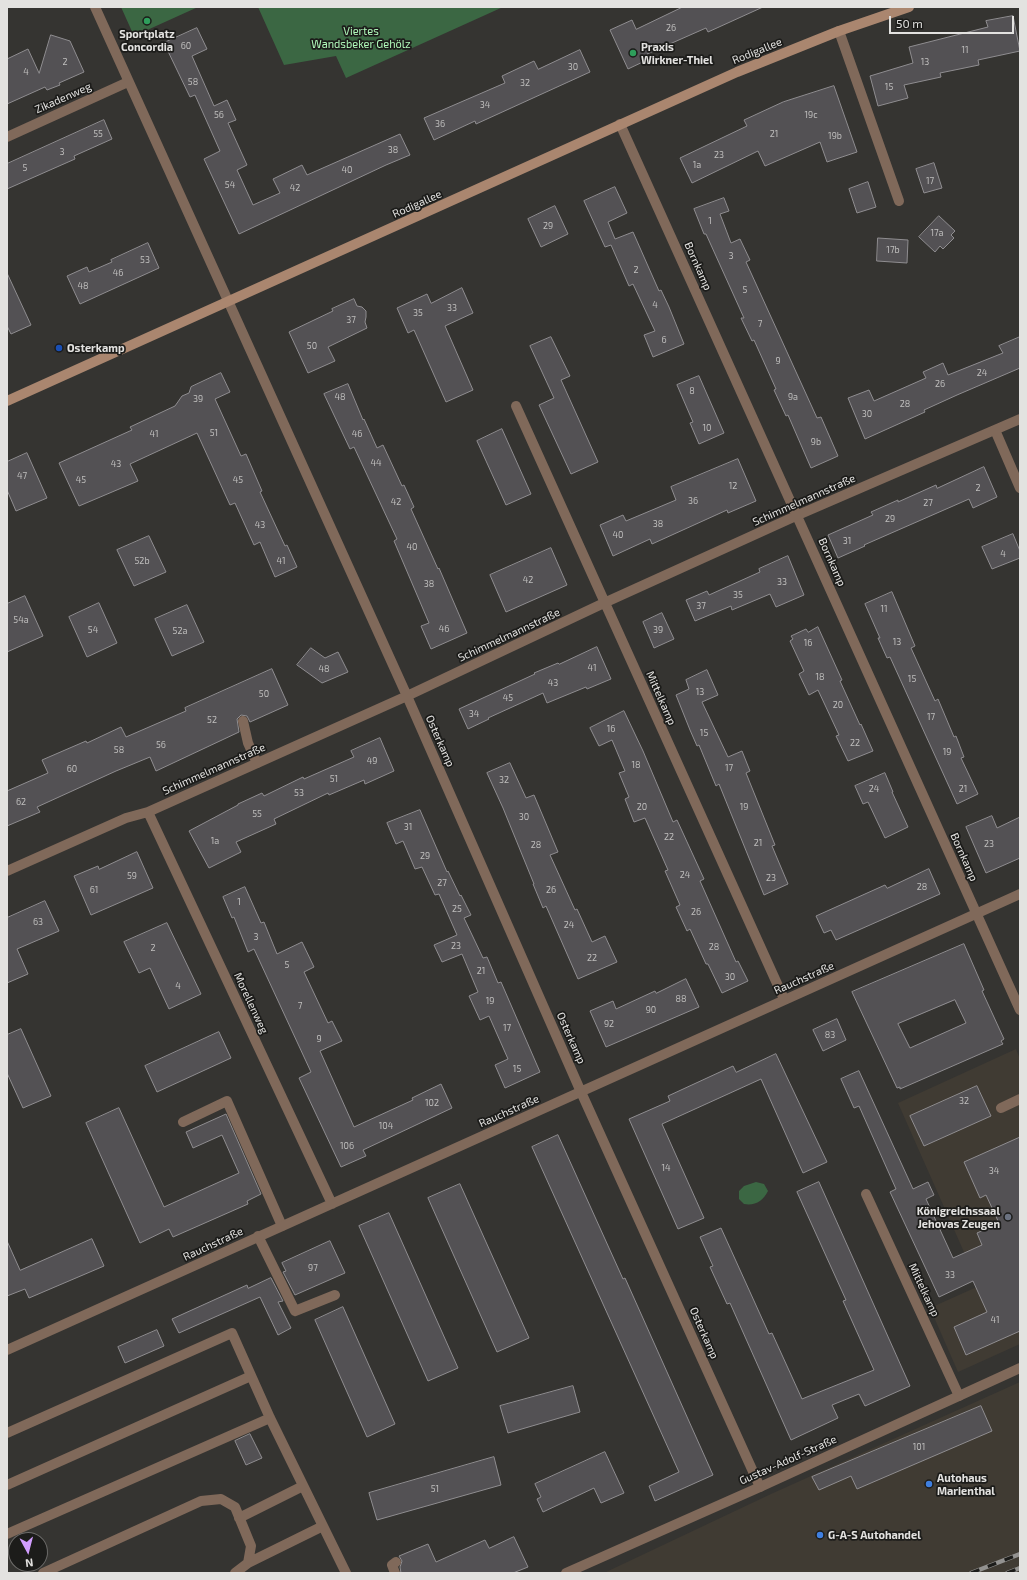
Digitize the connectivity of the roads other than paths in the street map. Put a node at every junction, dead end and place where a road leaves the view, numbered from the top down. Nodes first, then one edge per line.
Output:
1 (95, 7) edge
2 (909, 7) edge
3 (839, 31) junction
4 (128, 82) junction
5 (620, 124) junction
6 (7, 137) edge
7 (900, 201) dead end
8 (228, 301) junction
9 (7, 401) edge
10 (516, 406) dead end
11 (1020, 418) edge
12 (995, 430) junction
13 (1020, 488) edge
14 (798, 515) junction
15 (604, 603) junction
16 (407, 696) junction
17 (243, 721) dead end
18 (257, 763) junction
19 (148, 812) junction
20 (7, 871) edge
21 (1020, 894) edge
22 (977, 914) junction
23 (784, 1000) junction
24 (1020, 1010) edge
25 (581, 1092) junction
26 (1020, 1099) edge
27 (1001, 1108) dead end
28 (183, 1122) dead end
29 (866, 1194) dead end
30 (332, 1204) junction
31 (282, 1226) junction
32 (258, 1236) junction
33 (335, 1295) dead end
34 (7, 1350) edge
35 (1020, 1368) edge
36 (251, 1376) junction
37 (959, 1396) junction
38 (270, 1418) junction
39 (7, 1433) edge
40 (7, 1485) edge
41 (303, 1486) junction
42 (760, 1487) junction
43 (239, 1518) junction
44 (324, 1526) junction
45 (7, 1534) edge
46 (396, 1562) dead end
47 (248, 1563) junction
48 (43, 1573) edge
49 (235, 1573) edge
50 (346, 1573) edge
51 (395, 1573) edge
52 (566, 1573) edge

1 - 4 street, Osterkamp
2 - 3 main road, Rodigallee
3 - 5 main road, Rodigallee
3 - 7 street
4 - 6 street, Zikadenweg
4 - 8 street, Osterkamp
5 - 8 main road, Rodigallee
5 - 14 street, Bornkamp
8 - 9 main road, Rodigallee
8 - 16 street, Osterkamp
10 - 15 street, Mittelkamp
11 - 12 street, Schimmelmannstraße
12 - 13 street
12 - 14 street, Schimmelmannstraße
14 - 15 street, Schimmelmannstraße
14 - 22 street, Bornkamp
15 - 16 street, Schimmelmannstraße
15 - 23 street, Mittelkamp
16 - 18 street, Schimmelmannstraße
16 - 25 street, Osterkamp
17 - 18 street
18 - 19 street, Schimmelmannstraße
19 - 20 street, Schimmelmannstraße
19 - 30 street, Morellenweg
21 - 22 street, Rauchstraße
22 - 23 street, Rauchstraße
22 - 24 street, Bornkamp
23 - 25 street, Rauchstraße
25 - 30 street, Rauchstraße
25 - 42 street, Osterkamp
26 - 27 street
28 - 31 street
29 - 37 street, Mittelkamp
30 - 31 street, Rauchstraße
31 - 32 street, Rauchstraße
32 - 33 street
32 - 34 street, Rauchstraße
35 - 37 street, Gustav-Adolf-Straße
36 - 38 street
36 - 39 street
36 - 40 street
37 - 42 street, Gustav-Adolf-Straße
38 - 41 street
38 - 45 street
41 - 43 street
41 - 44 street
42 - 52 street, Gustav-Adolf-Straße
43 - 47 street
43 - 48 street
44 - 47 street
44 - 50 street
46 - 51 street
47 - 49 street

